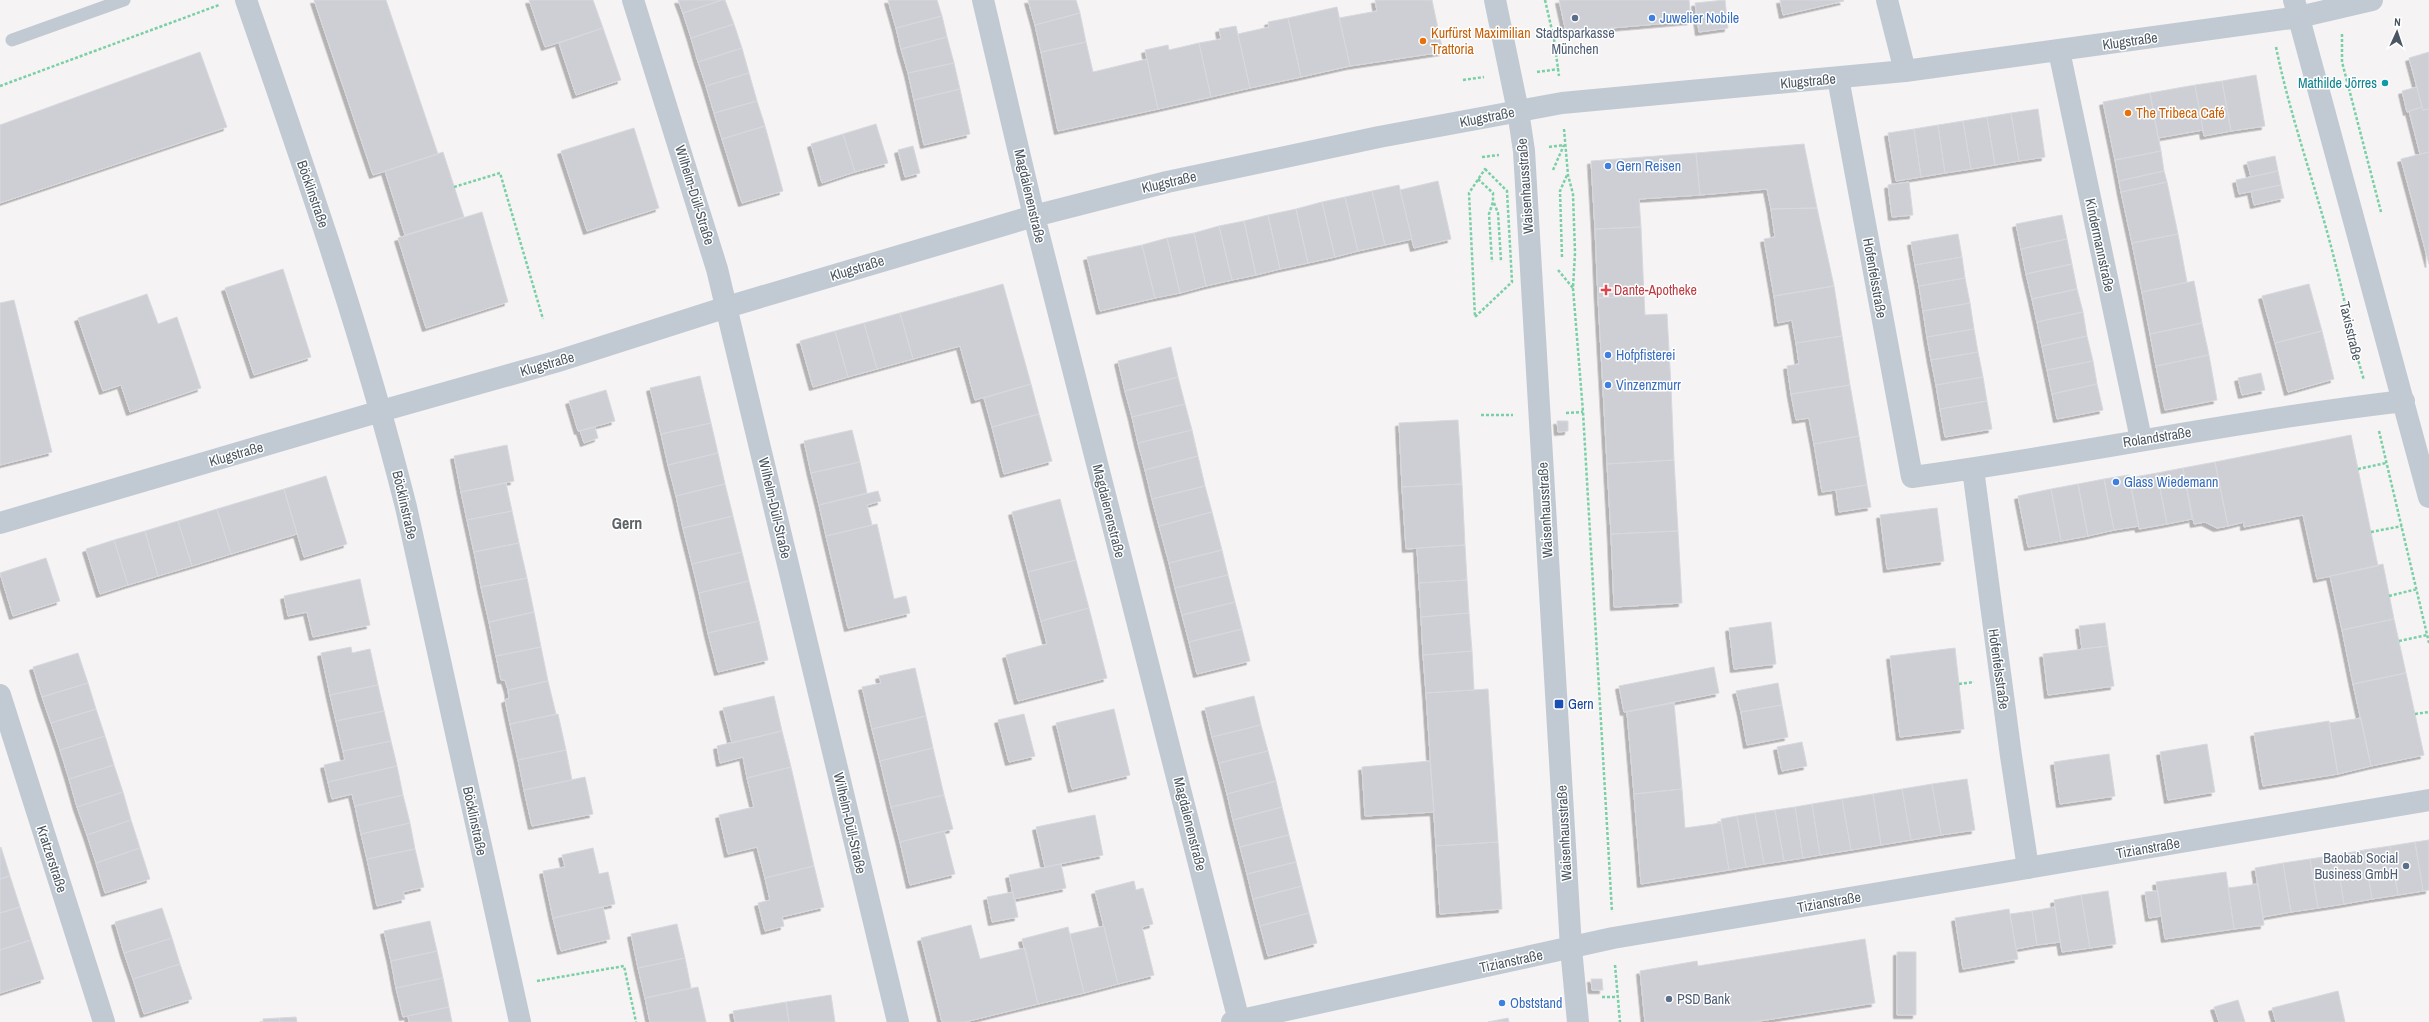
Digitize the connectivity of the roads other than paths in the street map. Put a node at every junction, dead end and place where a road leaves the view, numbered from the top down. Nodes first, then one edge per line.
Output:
1 (124, 0) edge
2 (246, 0) edge
3 (633, 0) edge
4 (983, 0) edge
5 (1495, 0) edge
6 (1887, 0) edge
7 (2372, 0) edge
8 (2297, 8) edge
9 (12, 40) dead end
10 (2059, 51) junction
11 (1905, 70) junction
12 (1838, 78) junction
13 (1518, 111) junction
14 (1034, 216) junction
15 (727, 307) junction
16 (2404, 401) junction
17 (381, 411) junction
18 (2141, 439) junction
19 (1973, 469) junction
20 (1912, 477) joint
21 (2429, 498) edge
22 (0, 523) edge
23 (0, 695) edge
24 (2429, 800) edge
25 (2028, 868) junction
26 (1571, 948) junction
27 (1236, 1021) edge
28 (104, 1022) edge
29 (520, 1022) edge
30 (898, 1022) edge
31 (1578, 1022) edge

1 - 9 lane
2 - 17 street, Böcklinstraße
3 - 15 street, Wilhelm-Düll-Straße
4 - 14 street, Magdalenenstraße
5 - 13 street, Waisenhausstraße
6 - 11 street
7 - 8 street, Klugstraße
8 - 10 street, Klugstraße
8 - 16 street
10 - 11 street, Klugstraße
10 - 18 street, Kindermannstraße
11 - 12 street, Klugstraße
12 - 13 street, Klugstraße
12 - 20 street, Hofenfelsstraße
13 - 14 street, Klugstraße
13 - 26 street, Waisenhausstraße
14 - 15 street, Klugstraße
14 - 27 street, Magdalenenstraße
15 - 17 street, Klugstraße
15 - 30 street, Wilhelm-Düll-Straße
16 - 18 street, Rolandstraße
16 - 21 street
17 - 22 street, Klugstraße
17 - 29 street, Böcklinstraße
18 - 19 street, Rolandstraße
19 - 20 street, Rolandstraße
19 - 25 street, Hofenfelsstraße
23 - 28 street, Kratzerstraße
24 - 25 street, Tizianstraße
25 - 26 street, Tizianstraße
26 - 27 street, Tizianstraße
26 - 31 street, Waisenhausstraße

